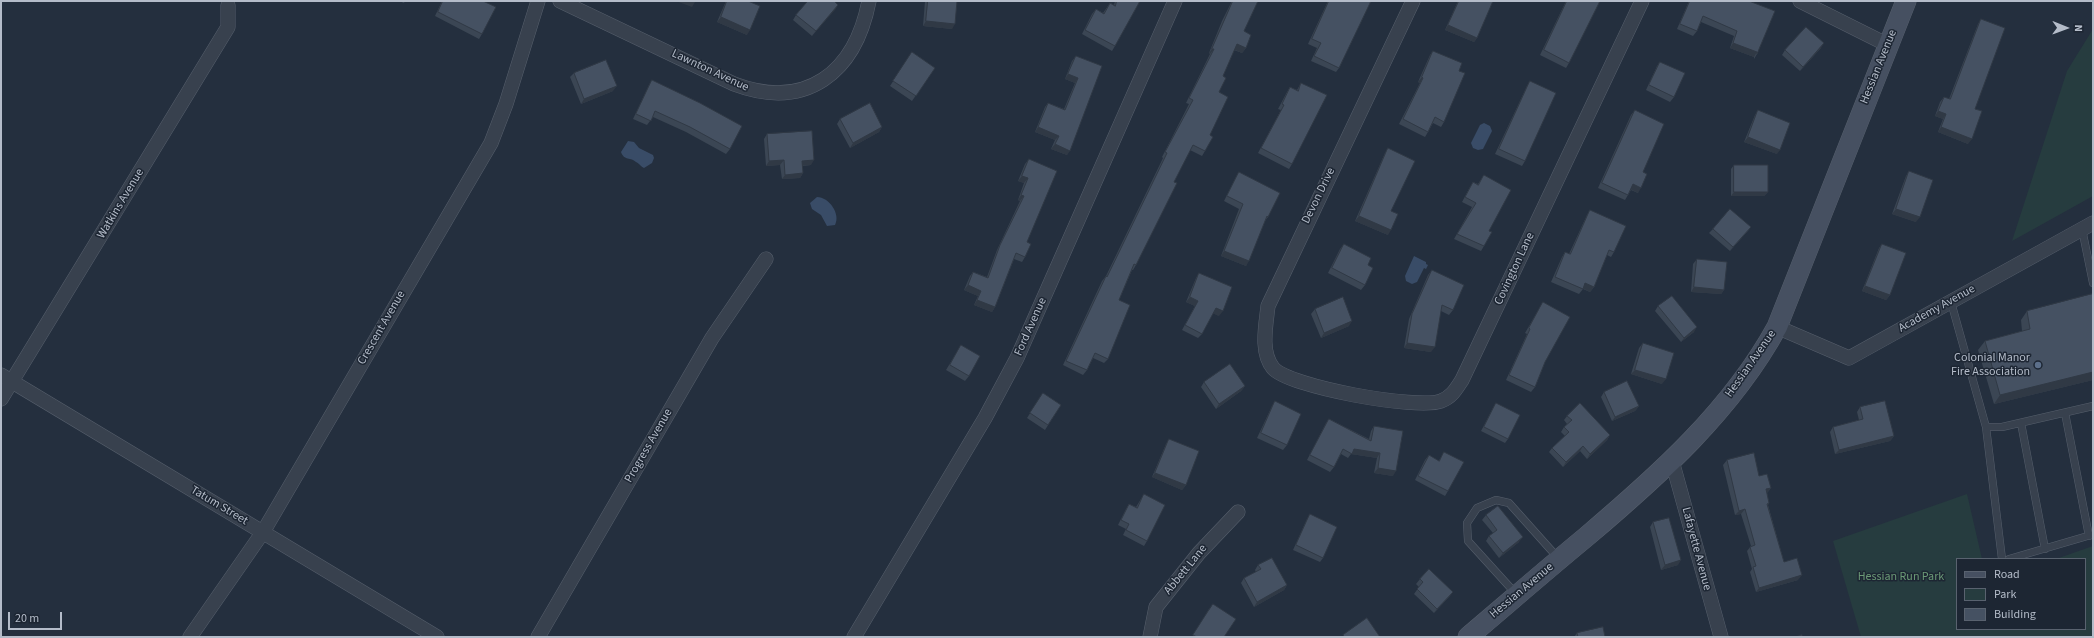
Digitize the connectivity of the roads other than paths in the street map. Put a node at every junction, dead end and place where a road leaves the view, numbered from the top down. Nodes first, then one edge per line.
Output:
1 (538, 1) edge
2 (560, 1) edge
3 (869, 1) edge
4 (1175, 1) edge
5 (1413, 1) edge
6 (1642, 1) edge
7 (1800, 1) edge
8 (1906, 1) edge
9 (228, 5) dead end
10 (1888, 45) junction
11 (2087, 226) edge
12 (766, 260) dead end
13 (2093, 283) edge
14 (1951, 302) junction
15 (1777, 327) junction
16 (7, 379) edge
17 (1301, 382) joint
18 (1, 400) edge
19 (2093, 406) edge
20 (2065, 413) junction
21 (2021, 423) junction
22 (1986, 427) junction
23 (1672, 461) junction
24 (1238, 512) dead end
25 (263, 532) junction
26 (2091, 535) edge
27 (2045, 549) junction
28 (2002, 558) edge
29 (2013, 558) edge
30 (1559, 559) junction
31 (1517, 595) junction
32 (190, 637) edge
33 (437, 637) edge
34 (538, 637) edge
35 (854, 637) edge
36 (1150, 637) edge
37 (1468, 637) edge
38 (1721, 637) edge

1 - 25 street, Crescent Avenue
2 - 3 street, Lawnton Avenue
4 - 35 street, Ford Avenue
5 - 17 street, Devon Drive
6 - 17 street, Covington Lane
7 - 10 street
8 - 10 main road, Hessian Avenue
9 - 16 street, Watkins Avenue
10 - 15 main road, Hessian Avenue
11 - 13 lane
11 - 14 street, Academy Avenue
12 - 34 street, Progress Avenue
14 - 15 street, Academy Avenue
14 - 22 lane
15 - 23 main road, Hessian Avenue
16 - 18 street, Watkins Avenue
16 - 25 street, Tatum Street
19 - 20 lane
20 - 21 lane
20 - 26 lane
21 - 22 lane
21 - 27 lane
22 - 28 lane
23 - 30 main road, Hessian Avenue
23 - 38 street, Lafayette Avenue
24 - 36 street, Abbett Lane
25 - 32 street, Crescent Avenue
25 - 33 street, Tatum Street
26 - 27 lane
27 - 29 lane
30 - 31 main road, Hessian Avenue
30 - 31 lane
31 - 37 main road, Hessian Avenue

